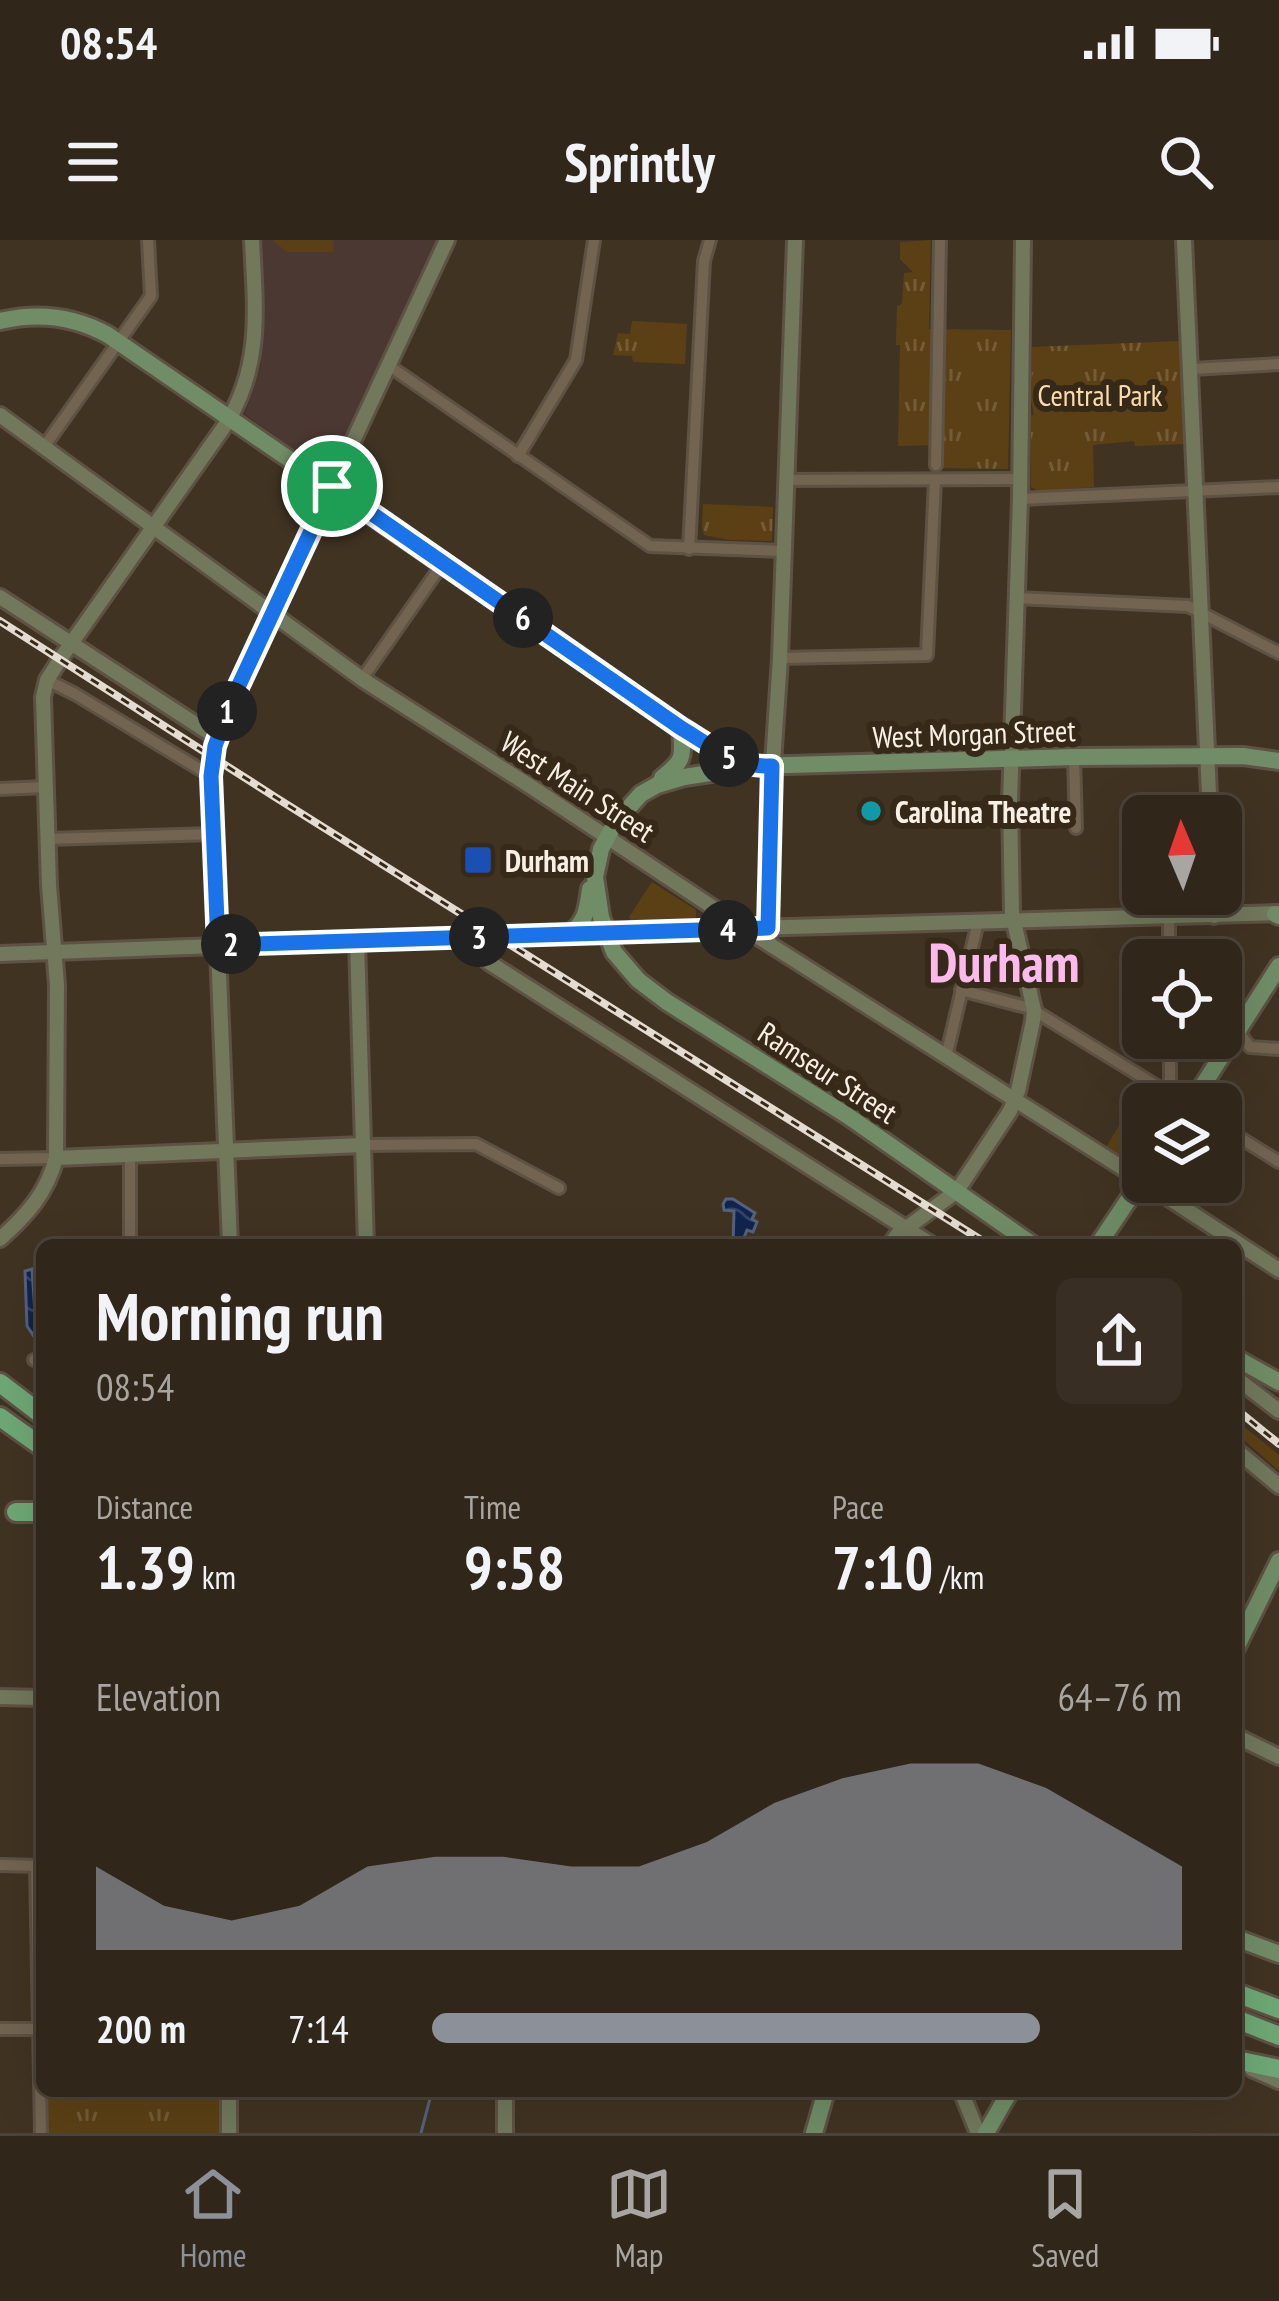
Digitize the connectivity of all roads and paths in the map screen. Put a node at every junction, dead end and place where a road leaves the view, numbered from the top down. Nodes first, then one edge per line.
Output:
1 (148, 240) edge
2 (252, 240) edge
3 (447, 240) edge
4 (594, 240) edge
5 (710, 240) edge
6 (798, 240) edge
7 (940, 240) edge
8 (1023, 240) edge
9 (1184, 240) edge
10 (0, 321) edge
11 (119, 342) junction
12 (1279, 364) edge
13 (388, 365) junction
14 (1192, 369) junction
15 (0, 416) edge
16 (230, 417) junction
17 (44, 447) junction
18 (518, 457) junction
19 (936, 465) dead end
20 (1020, 479) junction
21 (785, 480) junction
22 (934, 480) junction
23 (332, 486) junction
24 (1279, 487) edge
25 (1195, 490) junction
26 (1020, 499) junction
27 (154, 527) junction
28 (689, 549) junction
29 (783, 551) junction
30 (443, 563) junction
31 (0, 596) edge
32 (1016, 598) junction
33 (1201, 611) junction
34 (273, 614) junction
35 (73, 642) junction
36 (1279, 653) edge
37 (781, 658) junction
38 (362, 679) junction
39 (47, 680) junction
40 (681, 728) junction
41 (217, 738) junction
42 (1208, 756) junction
43 (1074, 757) junction
44 (1010, 759) junction
45 (1279, 761) edge
46 (765, 766) junction
47 (211, 776) junction
48 (657, 784) junction
49 (45, 787) junction
50 (0, 789) edge
51 (1209, 795) edge
52 (1076, 828) dead end
53 (213, 834) junction
54 (607, 837) junction
55 (47, 839) junction
56 (595, 877) junction
57 (1278, 914) edge
58 (1214, 916) joint
59 (1169, 917) junction
60 (978, 922) junction
61 (1014, 922) junction
62 (747, 930) junction
63 (571, 933) junction
64 (607, 933) junction
65 (768, 936) junction
66 (473, 937) junction
67 (1169, 939) edge
68 (357, 941) junction
69 (218, 945) junction
70 (54, 951) junction
71 (0, 954) edge
72 (1279, 966) edge
73 (961, 991) junction
74 (1034, 1010) junction
75 (1242, 1025) edge
76 (1242, 1036) edge
77 (1279, 1049) edge
78 (946, 1057) junction
79 (1152, 1083) edge
80 (1015, 1101) junction
81 (1242, 1139) edge
82 (363, 1144) junction
83 (226, 1150) junction
84 (130, 1154) junction
85 (56, 1158) junction
86 (0, 1159) edge
87 (1279, 1162) edge
88 (1122, 1167) edge
89 (559, 1188) dead end
90 (957, 1191) junction
91 (1127, 1203) edge
92 (1180, 1203) edge
93 (906, 1228) junction
94 (0, 1239) edge
95 (130, 1239) edge
96 (230, 1239) edge
97 (366, 1239) edge
98 (896, 1239) edge
99 (923, 1239) edge
100 (1025, 1239) edge
101 (1103, 1239) edge
102 (1239, 1239) edge
103 (1242, 1241) edge
104 (1276, 1262) edge
105 (1242, 1361) edge
106 (0, 1372) edge
107 (1279, 1382) edge
108 (0, 1383) edge
109 (1242, 1383) edge
110 (36, 1396) edge
111 (36, 1410) edge
112 (1279, 1411) edge
113 (0, 1417) edge
114 (36, 1443) edge
115 (1242, 1455) edge
116 (1279, 1486) edge
117 (1279, 1561) edge
118 (1242, 1636) edge
119 (0, 1697) edge
120 (36, 1698) edge
121 (1242, 1739) edge
122 (1279, 1757) edge
123 (0, 1865) edge
124 (36, 1866) edge
125 (1242, 1940) edge
126 (1279, 1954) edge
127 (1242, 1995) edge
128 (1279, 2009) edge
129 (1242, 2021) edge
130 (0, 2029) edge
131 (36, 2029) edge
132 (1279, 2036) edge
133 (1242, 2062) edge
134 (1242, 2064) edge
135 (1279, 2069) edge
136 (1279, 2080) edge
137 (41, 2097) edge
138 (229, 2097) edge
139 (505, 2097) edge
140 (824, 2097) edge
141 (964, 2097) edge
142 (1006, 2097) edge
143 (41, 2133) edge
144 (229, 2133) edge
145 (505, 2133) edge
146 (814, 2133) edge
147 (982, 2133) edge

1 - 11 street
2 - 16 street
3 - 13 street
4 - 18 street
5 - 28 street
6 - 21 street
7 - 19 street
8 - 20 street
9 - 14 street
10 - 11 main road, West Morgan Street
11 - 16 main road, West Morgan Street
11 - 17 street
12 - 14 street
13 - 18 street
13 - 23 street
14 - 25 street
15 - 17 street, West Main Street
16 - 23 main road, West Morgan Street
16 - 27 street
17 - 27 street, West Main Street
18 - 28 street
20 - 22 street
20 - 26 street
21 - 22 street
21 - 29 street
22 - 37 street
23 - 30 main road, West Morgan Street
23 - 34 street
24 - 25 street
25 - 26 street
25 - 33 street
26 - 32 street
27 - 34 street, West Main Street
27 - 35 street
28 - 29 street
29 - 37 street
30 - 38 street
30 - 40 main road, West Morgan Street
31 - 35 street
32 - 33 street
32 - 44 street
33 - 36 street
33 - 42 street
34 - 38 street, West Main Street
34 - 41 street
35 - 39 street
35 - 41 street
37 - 46 street
38 - 54 street, West Main Street
39 - 47 street
39 - 49 street
40 - 46 main road, West Morgan Street
40 - 48 main road
41 - 47 street
42 - 43 main road, West Morgan Street
42 - 45 main road, West Morgan Street
42 - 51 street
43 - 44 main road, West Morgan Street
43 - 52 street
44 - 46 main road, West Morgan Street
44 - 61 street
46 - 48 main road
46 - 65 street
47 - 53 street
48 - 54 main road
49 - 50 street
49 - 55 street
53 - 55 street
53 - 69 street
54 - 56 main road
54 - 62 street, West Main Street
55 - 70 street
56 - 63 main road
56 - 64 main road
57 - 58 street
58 - 59 street
59 - 61 street
59 - 67 street
60 - 61 street
60 - 65 street
60 - 73 street
61 - 74 street
62 - 64 street
62 - 65 street, West Main Street
63 - 64 street
63 - 66 street
64 - 90 main road, Ramseur Street
65 - 78 street, West Main Street
66 - 68 street
66 - 93 street
68 - 69 street
68 - 82 street
69 - 70 street
69 - 83 street
70 - 71 street
70 - 85 street
72 - 75 main road
73 - 74 street
73 - 78 street
74 - 79 street
74 - 80 street
76 - 77 street
78 - 80 street, West Main Street
80 - 88 street, West Main Street
80 - 90 street
81 - 87 street
82 - 83 street
82 - 89 street
82 - 97 street
83 - 84 street
83 - 96 street
84 - 85 street
84 - 95 street
85 - 86 street
85 - 94 street
90 - 93 street
90 - 100 main road, Ramseur Street
91 - 101 main road
92 - 102 street, West Main Street
93 - 98 street
93 - 99 street
103 - 104 street, West Main Street
105 - 107 main road
106 - 110 highway
108 - 111 highway
109 - 112 street
113 - 114 highway
115 - 116 street
117 - 118 main road
119 - 120 street
121 - 122 street
123 - 124 street
125 - 126 main road
127 - 128 highway
129 - 132 highway
130 - 131 street
133 - 135 highway
134 - 136 street
137 - 143 street
138 - 144 street
139 - 145 street
140 - 146 main road
141 - 147 street
142 - 147 main road

